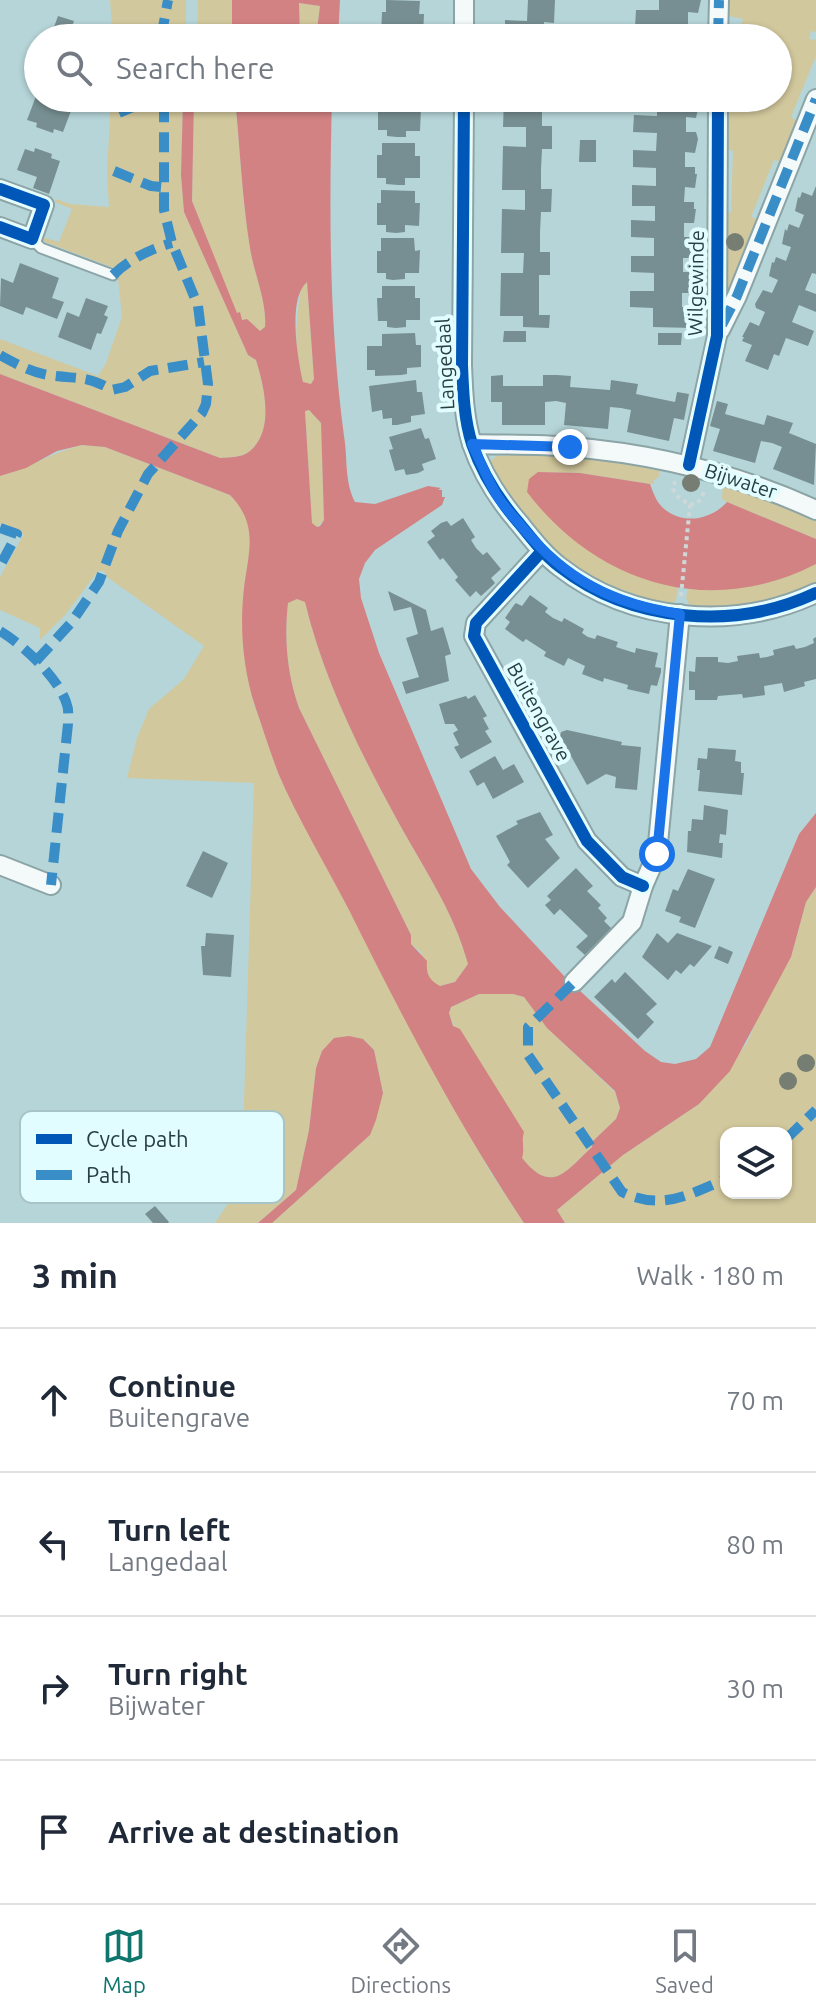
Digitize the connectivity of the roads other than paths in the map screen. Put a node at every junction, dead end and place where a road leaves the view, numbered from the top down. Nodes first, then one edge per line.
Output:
1 (464, 0) edge
2 (719, 0) edge
3 (464, 24) edge
4 (718, 24) edge
5 (816, 99) edge
6 (464, 112) edge
7 (718, 112) edge
8 (0, 189) edge
9 (0, 227) edge
10 (32, 239) junction
11 (113, 275) dead end
12 (717, 336) junction
13 (472, 444) junction
14 (689, 465) junction
15 (816, 510) edge
16 (542, 551) junction
17 (816, 593) edge
18 (680, 605) junction
19 (0, 865) edge
20 (51, 885) dead end
21 (643, 886) junction
22 (574, 982) dead end

1 - 3 street
2 - 4 street
5 - 12 street, Wilgewinde
6 - 13 street, Langedaal
7 - 12 street, Wilgewinde
8 - 10 street
9 - 10 street
10 - 11 lane
12 - 14 street, Wilgewinde
13 - 14 street, Bijwater
13 - 16 street, Langedaal
14 - 15 street, Bijwater
16 - 18 street, Langedaal
16 - 21 street, Buitengrave
17 - 18 street, Langedaal
18 - 21 street
19 - 20 street
21 - 22 street

